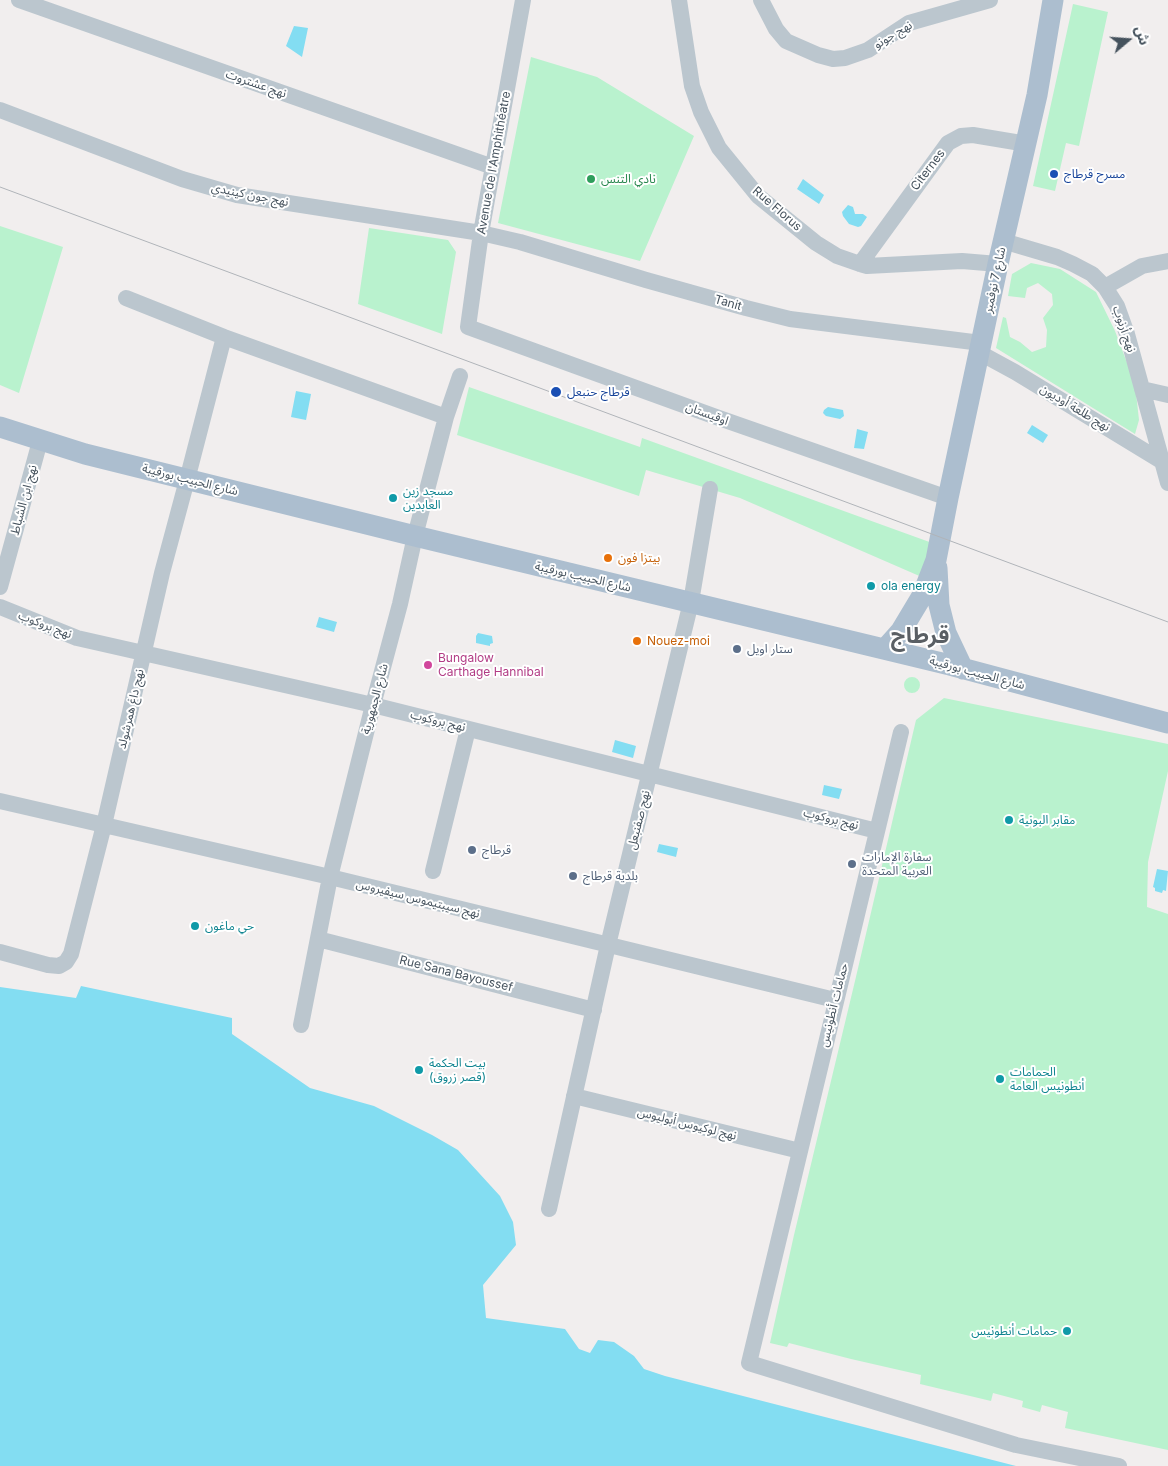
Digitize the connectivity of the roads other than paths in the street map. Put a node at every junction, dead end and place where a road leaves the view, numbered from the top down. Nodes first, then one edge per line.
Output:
1 (19, 0) edge
2 (523, 0) edge
3 (679, 0) edge
4 (760, 0) edge
5 (990, 0) edge
6 (1053, 0) edge
7 (0, 110) edge
8 (1027, 144) junction
9 (493, 167) junction
10 (481, 233) junction
11 (1003, 242) junction
12 (1168, 261) edge
13 (860, 264) junction
14 (998, 264) junction
15 (1105, 287) junction
16 (126, 298) dead end
17 (468, 327) joint
18 (224, 337) junction
19 (980, 348) junction
20 (460, 376) dead end
21 (1142, 389) junction
22 (1168, 395) edge
23 (446, 417) junction
24 (0, 427) edge
25 (40, 441) junction
26 (1165, 463) edge
27 (188, 480) junction
28 (1168, 483) edge
29 (710, 489) dead end
30 (948, 498) junction
31 (416, 536) junction
32 (936, 560) junction
33 (0, 587) edge
34 (691, 602) junction
35 (0, 607) edge
36 (885, 650) junction
37 (143, 652) junction
38 (963, 669) junction
39 (373, 705) junction
40 (1168, 723) edge
41 (468, 729) junction
42 (901, 732) dead end
43 (650, 775) junction
44 (0, 800) edge
45 (104, 825) junction
46 (877, 830) junction
47 (433, 871) dead end
48 (330, 877) junction
49 (318, 939) junction
50 (608, 945) junction
51 (0, 952) edge
52 (835, 1000) junction
53 (594, 1010) junction
54 (301, 1024) dead end
55 (574, 1096) junction
56 (800, 1151) junction
57 (549, 1209) dead end
58 (1119, 1466) edge

1 - 9 street, نهج عشتروت
2 - 9 street, Avenue de l'Amphithéatre
3 - 13 street, Rue Florus
4 - 5 street, نهج جونو
6 - 8 main road, شارع 7 نوفمبر
7 - 10 street, نهج جون كينيدي
8 - 11 main road, شارع 7 نوفمبر
8 - 13 street, Citernes
9 - 10 street, Avenue de l'Amphithéatre
10 - 17 street, Avenue de l'Amphithéatre
10 - 19 street, Tanit
11 - 14 main road, شارع 7 نوفمبر
11 - 15 street, نهج أرنوب
12 - 15 street
13 - 14 street, Rue Florus
14 - 19 main road, شارع 7 نوفمبر
15 - 21 street, نهج أرنوب
16 - 18 street
17 - 30 street, اوقيستان
18 - 23 street
18 - 27 street, نهج داغ همرشولد
19 - 26 street, نهج طلعة أوديون
19 - 30 main road, شارع 7 نوفمبر
20 - 23 street, شارع الجمهورية
21 - 22 street
21 - 26 street, نهج أرنوب
23 - 31 street, شارع الجمهورية
24 - 25 main road, شارع الحبيب بورقيبة
25 - 27 main road, شارع الحبيب بورقيبة
25 - 33 street, نهج ابن الشباط
26 - 28 street, نهج أرنوب
27 - 31 main road, شارع الحبيب بورقيبة
27 - 37 street, نهج داغ همرشولد
29 - 34 street, نهج صفنبعل
30 - 32 main road, شارع 7 نوفمبر
31 - 34 main road, شارع الحبيب بورقيبة
31 - 39 street, شارع الجمهورية
32 - 36 main road, شارع 7 نوفمبر
32 - 38 main road, شارع 7 نوفمبر
34 - 36 main road, شارع الحبيب بورقيبة
34 - 43 street, نهج صفنبعل
35 - 37 street, نهج بروكوب
36 - 38 main road, شارع الحبيب بورقيبة
37 - 39 street, نهج بروكوب
37 - 45 street, نهج داغ همرشولد
38 - 40 main road, شارع الحبيب بورقيبة
39 - 41 street, نهج بروكوب
39 - 48 street, شارع الجمهورية
41 - 43 street, نهج بروكوب
41 - 47 street
42 - 46 street, حمامات أنطونيس
43 - 46 street, نهج بروكوب
43 - 50 street, نهج صفنبعل
44 - 45 street, نهج سيبتيموس سيفيروس
45 - 48 street, نهج سيبتيموس سيفيروس
45 - 51 street, نهج داغ همرشولد
46 - 52 street, حمامات أنطونيس
48 - 49 street, شارع الجمهورية
48 - 50 street, نهج سيبتيموس سيفيروس
49 - 53 street, Rue Sana Bayoussef
49 - 54 street, شارع الجمهورية
50 - 52 street, نهج سيبتيموس سيفيروس
50 - 53 street, نهج صفنبعل
52 - 56 street, حمامات أنطونيس
53 - 55 street, نهج صفنبعل
55 - 56 street, نهج لوكيوس أبوليوس
55 - 57 street, نهج صفنبعل
56 - 58 street, حمامات أنطونيس

